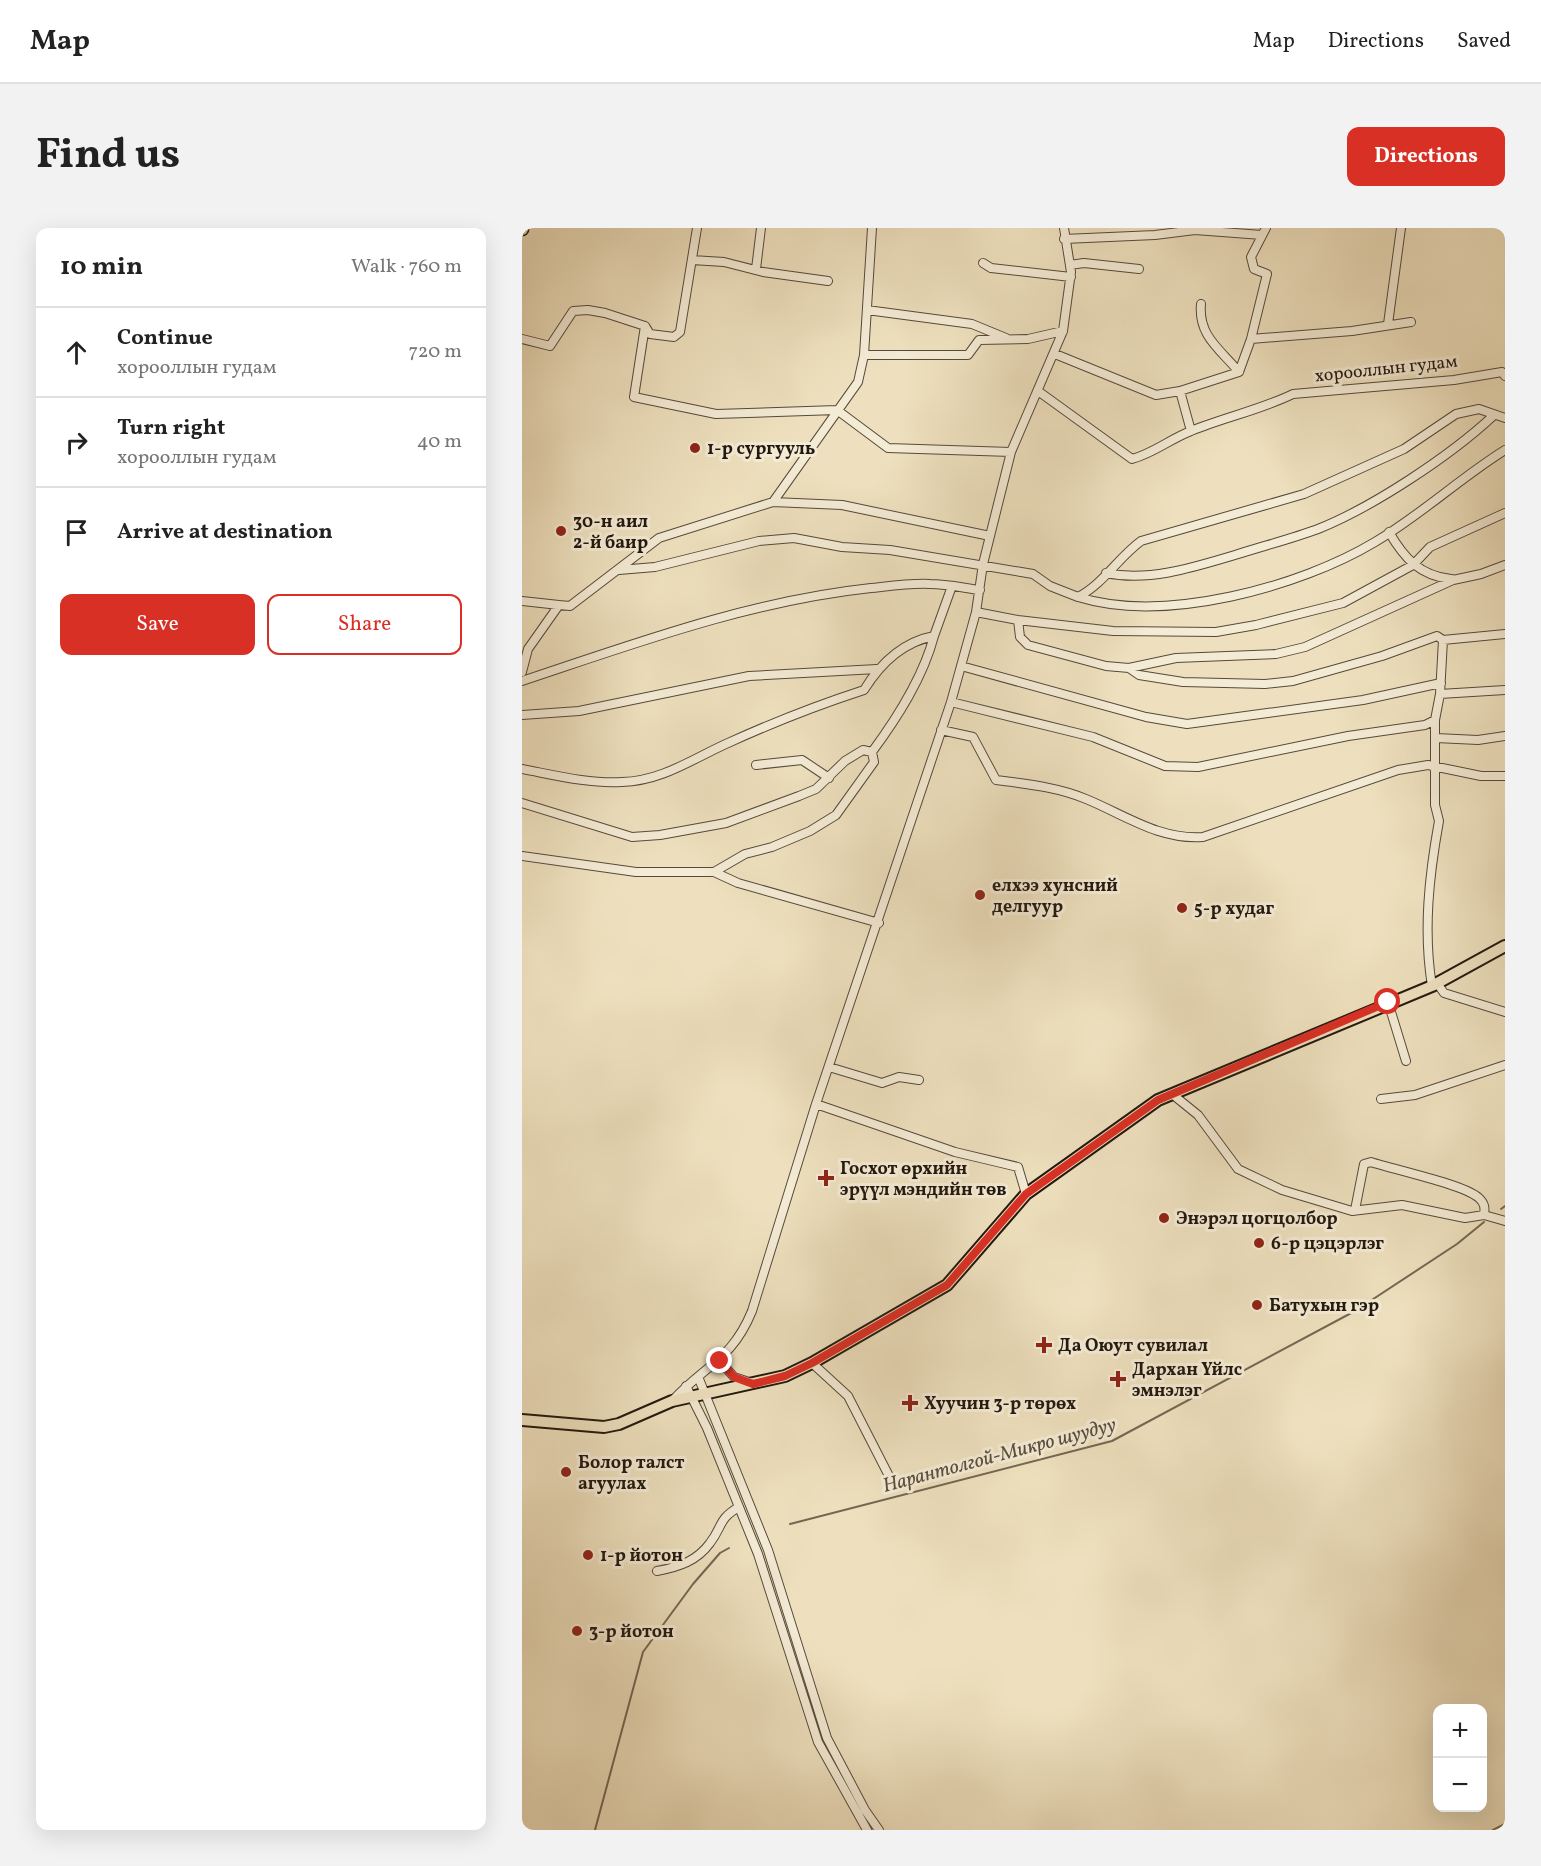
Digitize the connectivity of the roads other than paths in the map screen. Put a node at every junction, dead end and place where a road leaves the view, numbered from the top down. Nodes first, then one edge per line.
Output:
1 (697, 228) edge
2 (761, 228) edge
3 (1064, 228) edge
4 (1401, 228) edge
5 (874, 230) edge
6 (1264, 232) edge
7 (1064, 238) junction
8 (692, 260) junction
9 (983, 263) dead end
10 (1070, 265) junction
11 (756, 269) junction
12 (1139, 269) dead end
13 (1071, 277) junction
14 (828, 281) dead end
15 (1201, 304) dead end
16 (867, 310) junction
17 (1411, 322) dead end
18 (1388, 324) junction
19 (645, 326) junction
20 (1063, 331) junction
21 (522, 339) edge
22 (1009, 339) junction
23 (1251, 339) junction
24 (1054, 354) junction
25 (864, 355) junction
26 (1239, 372) junction
27 (1505, 376) edge
28 (1038, 391) junction
29 (1180, 391) junction
30 (837, 410) junction
31 (1493, 416) junction
32 (1505, 418) edge
33 (1191, 431) junction
34 (1505, 450) edge
35 (1011, 452) junction
36 (773, 502) junction
37 (1505, 513) edge
38 (1389, 532) junction
39 (990, 536) junction
40 (983, 564) junction
41 (1413, 565) junction
42 (1505, 565) edge
43 (619, 570) junction
44 (1107, 573) junction
45 (1453, 580) junction
46 (952, 586) junction
47 (980, 590) junction
48 (1078, 597) junction
49 (522, 601) edge
50 (559, 606) junction
51 (976, 612) junction
52 (1018, 620) junction
53 (1505, 634) edge
54 (934, 636) junction
55 (1443, 640) junction
56 (961, 666) junction
57 (1129, 668) junction
58 (877, 669) junction
59 (522, 672) edge
60 (522, 681) edge
61 (1441, 683) junction
62 (1505, 690) edge
63 (1440, 694) junction
64 (951, 702) junction
65 (522, 715) edge
66 (1435, 720) junction
67 (941, 730) junction
68 (1505, 736) edge
69 (1436, 738) junction
70 (872, 752) junction
71 (756, 765) dead end
72 (1434, 766) junction
73 (522, 769) edge
74 (1505, 776) edge
75 (829, 778) junction
76 (522, 803) edge
77 (522, 856) edge
78 (714, 872) junction
79 (879, 923) junction
80 (1505, 946) edge
81 (1434, 984) junction
82 (1388, 1002) junction
83 (1505, 1012) edge
84 (1406, 1061) dead end
85 (1505, 1065) edge
86 (829, 1067) junction
87 (919, 1080) dead end
88 (1172, 1094) junction
89 (1381, 1099) dead end
90 (816, 1104) junction
91 (1026, 1194) junction
92 (1355, 1210) junction
93 (1484, 1215) junction
94 (1505, 1221) edge
95 (720, 1361) junction
96 (812, 1363) junction
97 (699, 1379) junction
98 (753, 1384) junction
99 (686, 1386) junction
100 (705, 1392) junction
101 (693, 1398) junction
102 (672, 1401) junction
103 (522, 1420) edge
104 (889, 1476) dead end
105 (739, 1507) junction
106 (657, 1571) dead end
107 (867, 1830) edge
108 (879, 1830) edge

1 - 8 street
2 - 11 street
3 - 7 street
4 - 18 street
5 - 16 street
6 - 7 street
6 - 23 street
7 - 10 street
8 - 11 street
8 - 19 street
9 - 13 street
10 - 12 street
10 - 13 street
11 - 14 street
13 - 20 street
15 - 26 street
16 - 22 street
16 - 25 street
17 - 18 street
18 - 23 street
19 - 21 street
19 - 30 street
20 - 22 street
20 - 24 street
22 - 25 street
23 - 26 street
24 - 28 street
24 - 29 street
25 - 30 street
26 - 29 street
27 - 33 street, хорооллын гудам
28 - 33 street, хорооллын гудам
28 - 35 street
29 - 33 street
30 - 35 street
30 - 36 street
31 - 32 street
31 - 44 street
31 - 44 street
34 - 38 street
35 - 39 street
36 - 39 street
36 - 43 street
37 - 41 street
38 - 41 street
38 - 48 street
39 - 40 street
40 - 43 street
40 - 47 street
40 - 48 street
41 - 45 street
41 - 52 street
42 - 45 street
43 - 50 street
44 - 48 street
45 - 57 street
46 - 47 street
46 - 54 street
46 - 60 street
47 - 51 street
49 - 50 street
50 - 59 street
51 - 52 street
51 - 56 street
52 - 57 street
53 - 55 street
54 - 58 street
54 - 70 street
55 - 57 street
55 - 61 street
56 - 61 street
56 - 64 street
58 - 65 street
58 - 73 street
61 - 63 street
62 - 63 street
63 - 66 street
64 - 66 street
64 - 67 street
66 - 69 street
67 - 72 street
67 - 79 street
68 - 69 street
69 - 72 street
70 - 75 street
70 - 78 street
71 - 75 street
72 - 74 street
72 - 81 street
75 - 76 street
77 - 78 street
78 - 79 street
79 - 86 street
80 - 81 main road
81 - 82 main road
81 - 83 street
82 - 84 street
82 - 88 main road
85 - 89 street
86 - 87 street
86 - 90 street
88 - 91 main road
88 - 92 street
90 - 91 street
90 - 95 street
91 - 96 main road
92 - 93 street
92 - 93 street
93 - 94 street
95 - 97 street
95 - 98 street
96 - 98 main road
96 - 104 street
97 - 99 street
97 - 100 street
98 - 100 main road
99 - 101 street
99 - 102 street
100 - 101 main road
100 - 108 street
101 - 102 main road
101 - 105 street
102 - 103 main road
105 - 106 street
105 - 107 street

